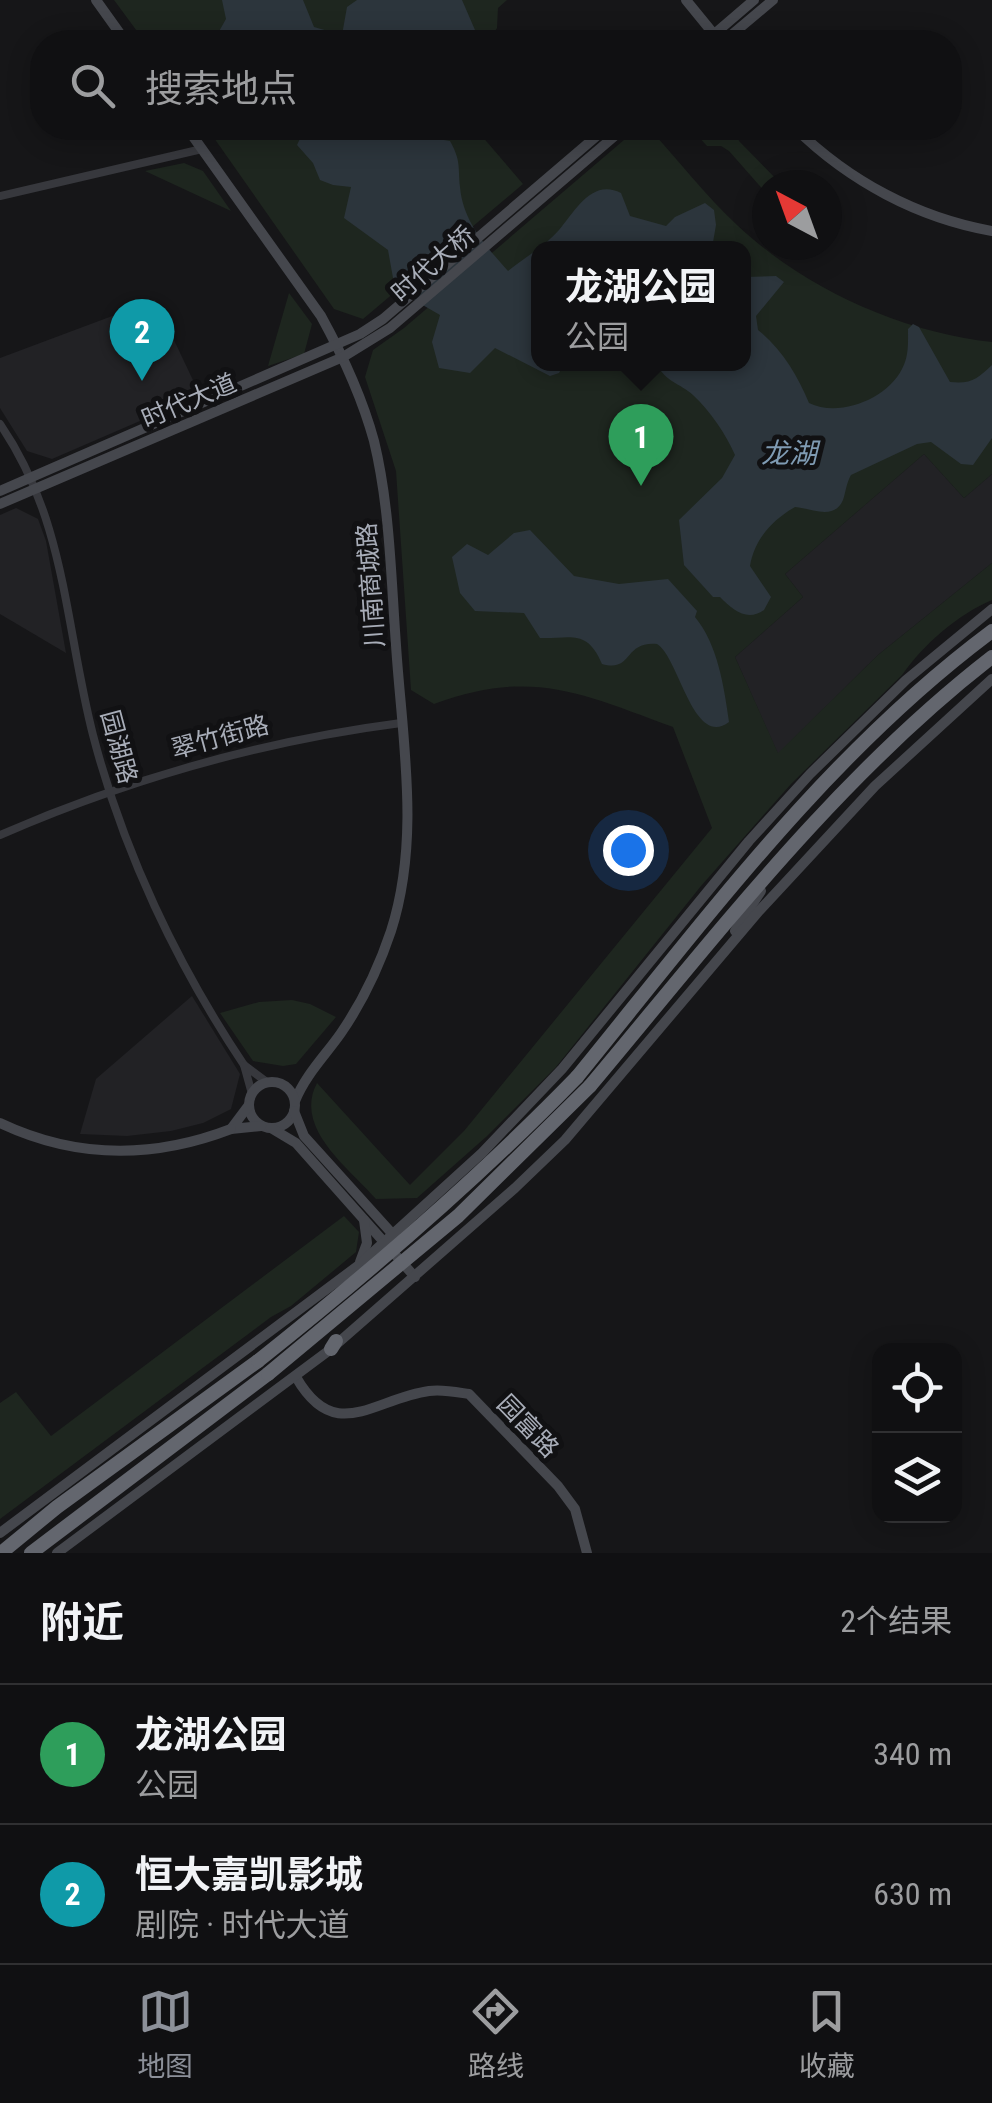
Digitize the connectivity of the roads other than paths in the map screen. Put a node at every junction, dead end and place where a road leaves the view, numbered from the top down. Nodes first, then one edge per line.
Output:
1 (96, 0) edge
2 (686, 0) edge
3 (754, 0) edge
4 (772, 0) edge
5 (117, 30) edge
6 (708, 30) edge
7 (726, 30) edge
8 (730, 30) edge
9 (196, 140) edge
10 (593, 140) edge
11 (609, 140) edge
12 (810, 140) edge
13 (202, 148) junction
14 (0, 196) edge
15 (498, 227) junction
16 (992, 231) edge
17 (387, 324) joint
18 (340, 352) junction
19 (0, 424) edge
20 (33, 483) junction
21 (0, 491) edge
22 (0, 504) edge
23 (992, 608) edge
24 (992, 631) edge
25 (992, 657) edge
26 (992, 678) edge
27 (401, 723) junction
28 (109, 791) junction
29 (0, 835) edge
30 (763, 849) junction
31 (779, 863) junction
32 (689, 913) junction
33 (712, 965) junction
34 (244, 1065) junction
35 (312, 1068) junction
36 (273, 1083) junction
37 (251, 1099) junction
38 (295, 1106) junction
39 (0, 1123) edge
40 (266, 1127) junction
41 (231, 1129) junction
42 (482, 1153) junction
43 (514, 1188) junction
44 (412, 1217) junction
45 (370, 1218) junction
46 (389, 1239) junction
47 (359, 1265) junction
48 (420, 1273) junction
49 (302, 1309) junction
50 (334, 1345) junction
51 (296, 1376) junction
52 (93, 1467) junction
53 (152, 1479) junction
54 (57, 1507) junction
55 (91, 1507) junction
56 (0, 1533) edge
57 (4, 1551) edge
58 (31, 1553) edge
59 (57, 1553) edge
60 (587, 1553) edge

1 - 5 street
2 - 6 street
3 - 7 street
4 - 8 street
9 - 13 street, 川南商城路
10 - 15 street
11 - 15 street
12 - 16 street
13 - 14 street
13 - 18 street, 川南商城路
15 - 17 street, 时代大桥
17 - 18 street, 时代大道
18 - 20 street, 时代大道
18 - 27 street, 川南商城路
19 - 20 street, 园湖路
20 - 21 street, 时代大道
20 - 22 street, 时代大道
20 - 28 street, 园湖路
23 - 32 street
24 - 30 highway
25 - 31 highway
26 - 33 street
27 - 28 street, 翠竹街路
27 - 35 street, 川南商城路
28 - 29 street, 翠竹街路
28 - 34 street, 园湖路
30 - 32 street
30 - 54 highway, bridge
31 - 33 street
31 - 55 highway, bridge
32 - 42 street
33 - 43 street
34 - 36 street
34 - 37 street
35 - 36 street
35 - 38 street, 川南商城路
36 - 37 street
36 - 38 street
37 - 40 street
37 - 41 street
38 - 40 street
38 - 45 street
39 - 41 street
40 - 41 street
40 - 45 street
42 - 43 street
42 - 44 street
43 - 48 street
44 - 45 street
44 - 46 street
45 - 46 street
45 - 47 street
46 - 47 street
46 - 48 street
47 - 49 street
48 - 50 street
49 - 50 street
49 - 52 street
50 - 51 street
51 - 53 street
51 - 60 street, 园富路
52 - 54 street
52 - 56 street
53 - 55 street
53 - 59 street
54 - 57 highway
55 - 58 highway

